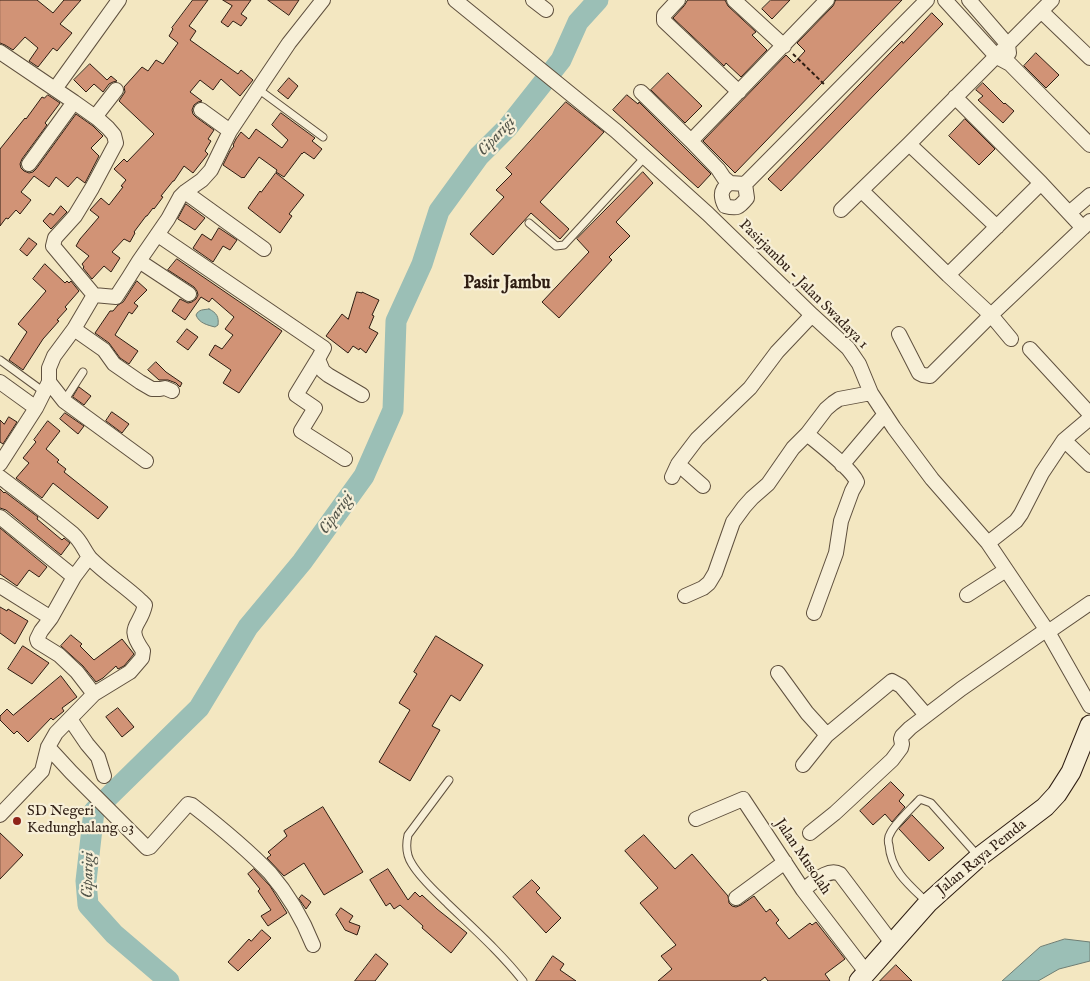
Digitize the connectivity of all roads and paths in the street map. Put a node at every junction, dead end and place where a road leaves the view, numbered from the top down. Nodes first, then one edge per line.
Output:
1 (119, 0) edge
2 (323, 0) edge
3 (533, 0) edge
4 (678, 0) edge
5 (734, 0) edge
6 (828, 0) edge
7 (927, 0) edge
8 (945, 0) edge
9 (969, 0) edge
10 (1052, 0) edge
11 (460, 2) edge
12 (546, 10) dead end
13 (1041, 11) junction
14 (1008, 45) junction
15 (784, 46) junction
16 (0, 52) edge
17 (997, 56) junction
18 (1090, 58) edge
19 (1010, 64) junction
20 (55, 89) junction
21 (258, 89) junction
22 (116, 90) dead end
23 (641, 92) dead end
24 (738, 92) junction
25 (834, 94) junction
26 (955, 97) junction
27 (74, 102) junction
28 (200, 110) dead end
29 (101, 121) junction
30 (230, 131) junction
31 (323, 137) dead end
32 (691, 141) junction
33 (909, 144) junction
34 (1090, 145) edge
35 (644, 157) junction
36 (29, 164) dead end
37 (730, 183) junction
38 (1041, 183) junction
39 (745, 184) junction
40 (862, 191) junction
41 (185, 192) junction
42 (1090, 196) edge
43 (841, 210) dead end
44 (1069, 213) junction
45 (529, 223) dead end
46 (1086, 224) edge
47 (997, 227) junction
48 (158, 235) junction
49 (264, 249) dead end
50 (139, 260) junction
51 (948, 275) junction
52 (189, 294) dead end
53 (94, 295) junction
54 (812, 315) junction
55 (991, 315) junction
56 (74, 329) junction
57 (899, 334) dead end
58 (1011, 339) dead end
59 (1030, 349) dead end
60 (318, 359) junction
61 (0, 360) edge
62 (83, 372) dead end
63 (0, 382) edge
64 (47, 387) junction
65 (172, 391) dead end
66 (871, 393) junction
67 (362, 395) dead end
68 (64, 401) junction
69 (36, 408) junction
70 (885, 414) junction
71 (1090, 414) edge
72 (1090, 418) edge
73 (807, 434) junction
74 (1064, 440) junction
75 (2, 455) edge
76 (345, 459) dead end
77 (146, 461) dead end
78 (678, 464) junction
79 (842, 464) junction
80 (1090, 465) edge
81 (0, 477) edge
82 (672, 477) dead end
83 (703, 486) dead end
84 (0, 516) edge
85 (988, 543) junction
86 (89, 557) junction
87 (1006, 570) junction
88 (74, 576) junction
89 (0, 586) edge
90 (685, 596) dead end
91 (967, 596) dead end
92 (1090, 603) edge
93 (814, 613) dead end
94 (51, 618) junction
95 (1047, 630) junction
96 (778, 673) dead end
97 (94, 694) junction
98 (1090, 706) edge
99 (926, 715) junction
100 (70, 719) junction
101 (1090, 725) edge
102 (827, 735) junction
103 (48, 747) junction
104 (803, 764) dead end
105 (104, 776) dead end
106 (450, 780) dead end
107 (0, 815) edge
108 (696, 819) dead end
109 (810, 833) dead end
110 (979, 857) junction
111 (785, 862) junction
112 (803, 890) junction
113 (736, 898) dead end
114 (928, 903) junction
115 (892, 943) junction
116 (313, 945) dead end
117 (862, 976) edge
118 (524, 981) edge

1 - 20 street
2 - 21 street
3 - 12 street
4 - 24 street
5 - 15 street
6 - 15 street
7 - 25 street
8 - 17 street
9 - 14 street
10 - 13 street
11 - 35 street, Pasirjambu - Jalan Swadaya 1
13 - 14 street
13 - 18 street
14 - 17 street
14 - 19 street
15 - 24 street
15 - 25 path
16 - 20 street
17 - 19 street
17 - 26 street
19 - 34 street
20 - 27 street
21 - 30 street
21 - 31 lane
22 - 29 street
23 - 32 street
24 - 32 street
25 - 39 street
26 - 33 street
26 - 38 street
27 - 29 street
27 - 36 street
28 - 30 street
29 - 53 street
30 - 41 street
32 - 37 street
33 - 40 street
33 - 47 street
35 - 45 lane
35 - 54 street, Pasirjambu - Jalan Swadaya 1
37 - 39 street
37 - 39 street
38 - 44 street
38 - 47 street
40 - 43 street
40 - 51 street
41 - 48 street
41 - 49 street
42 - 44 street
44 - 46 street
46 - 55 street
47 - 51 street
48 - 50 street
48 - 60 street
50 - 52 street
50 - 53 street
51 - 55 street
53 - 56 street
54 - 66 street, Pasirjambu - Jalan Swadaya 1
54 - 78 street
55 - 57 street
55 - 58 street
56 - 64 street
56 - 65 street
59 - 71 street
60 - 67 street
60 - 76 street
61 - 64 lane
62 - 68 lane
63 - 69 street
64 - 68 street
64 - 69 street
66 - 70 street, Pasirjambu - Jalan Swadaya 1
66 - 73 street
68 - 77 street
69 - 75 street
70 - 79 street
70 - 85 street, Pasirjambu - Jalan Swadaya 1
72 - 74 street
73 - 79 street
73 - 90 street
74 - 80 street
74 - 85 street
78 - 82 street
78 - 83 street
79 - 93 street
81 - 86 street
84 - 88 street
85 - 87 street, Pasirjambu - Jalan Swadaya 1
86 - 88 street
86 - 97 street
87 - 91 street
87 - 95 street, Pasirjambu - Jalan Swadaya 1
88 - 94 street
89 - 94 street
92 - 95 street
94 - 97 street
95 - 98 street, Pasirjambu - Jalan Swadaya 1
95 - 99 street
96 - 102 street
97 - 100 street
99 - 102 street
99 - 109 street
100 - 103 street
100 - 105 street
101 - 110 main road, Jalan Raya Pemda
102 - 104 street
103 - 107 street
103 - 116 street
106 - 118 lane
108 - 111 street, Jalan Musolah
110 - 114 main road, Jalan Raya Pemda
110 - 114 lane
111 - 112 street, Jalan Musolah
111 - 113 street
112 - 115 street
112 - 117 street, Jalan Musolah
114 - 115 main road, Jalan Raya Pemda
115 - 117 main road, Jalan Raya Pemda

